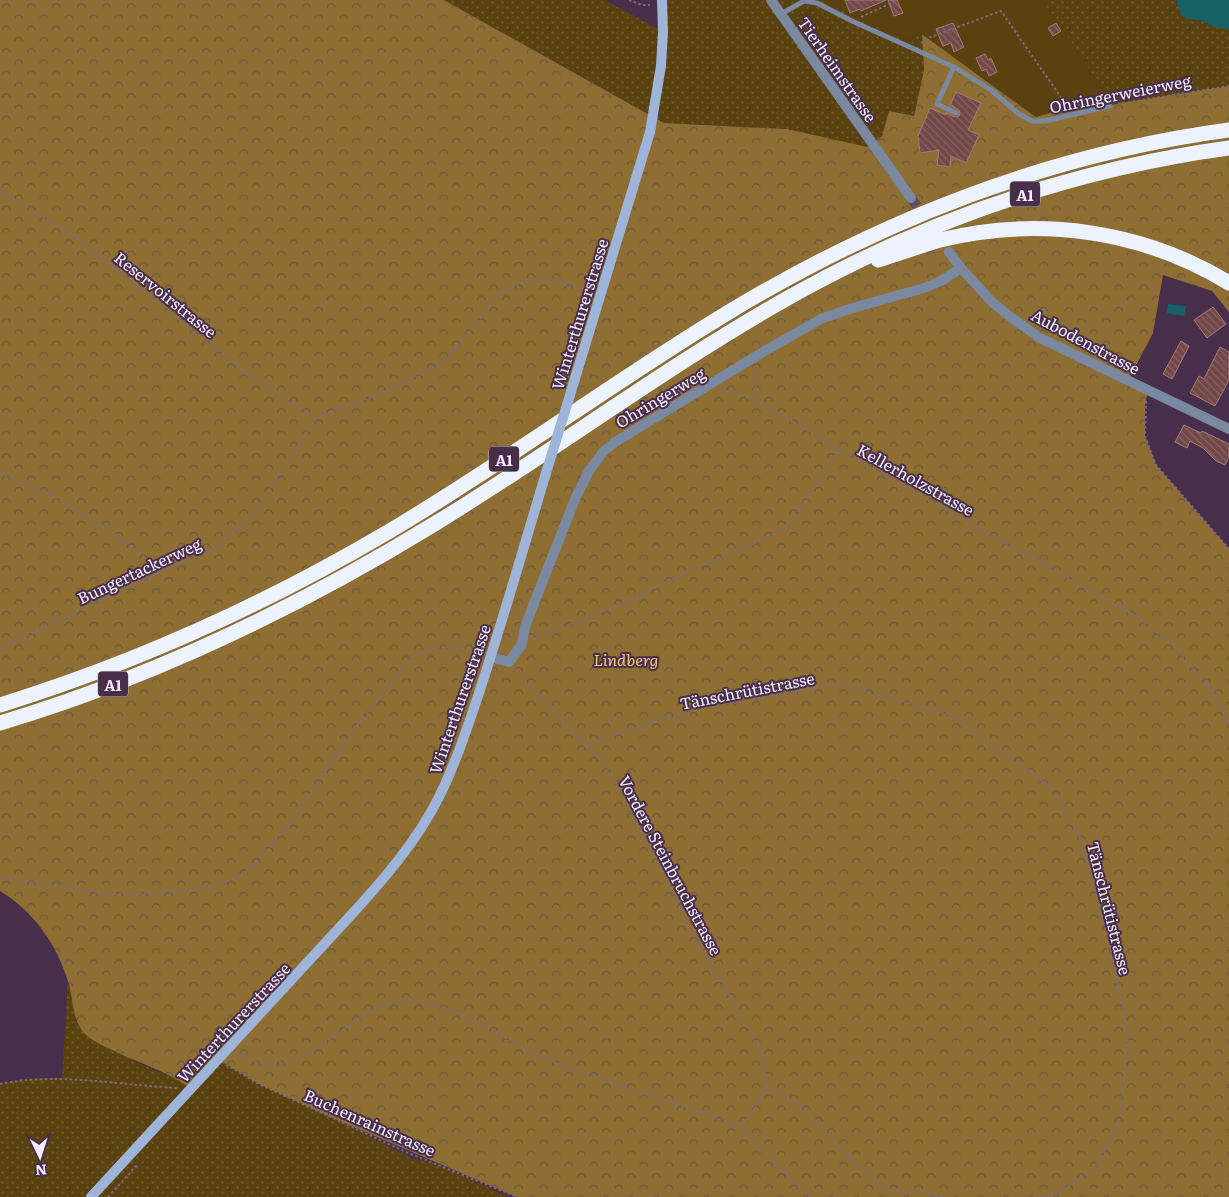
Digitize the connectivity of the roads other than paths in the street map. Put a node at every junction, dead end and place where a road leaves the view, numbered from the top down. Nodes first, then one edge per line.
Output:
1 (662, 0) edge
2 (771, 0) edge
3 (781, 14) junction
4 (954, 67) junction
5 (1110, 106) road end
6 (956, 113) dead end
7 (1229, 130) edge
8 (1229, 148) edge
9 (911, 198) tunnel mouth
10 (950, 252) dead end
11 (961, 268) junction
12 (831, 274) junction
13 (1229, 283) edge
14 (1229, 429) edge
15 (491, 657) junction
16 (0, 705) edge
17 (0, 723) edge
18 (91, 1197) edge

1 - 15 main road, Winterthurerstrasse, bridge
2 - 3 street, Tierheimstrasse
3 - 4 lane, Ohringerweierweg
3 - 9 street, Tierheimstrasse
4 - 5 lane, Ohringerweierweg
4 - 6 lane
7 - 16 highway, A1
8 - 12 highway, A1
10 - 11 street, Aubodenstrasse
11 - 14 street, Aubodenstrasse
11 - 15 street, Ohringerweg
12 - 13 highway, A1
12 - 17 highway, A1
15 - 18 main road, Winterthurerstrasse

